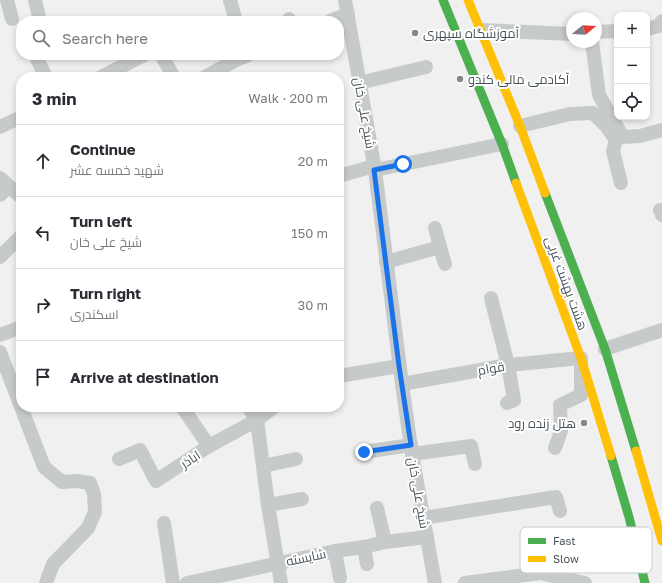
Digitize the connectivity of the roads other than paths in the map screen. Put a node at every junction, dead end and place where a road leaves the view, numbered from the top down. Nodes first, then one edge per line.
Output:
1 (7, 0) edge
2 (35, 0) edge
3 (230, 0) edge
4 (345, 0) edge
5 (443, 0) edge
6 (468, 0) edge
7 (348, 14) junction
8 (39, 16) edge
9 (235, 16) edge
10 (343, 16) edge
11 (12, 19) dead end
12 (662, 21) edge
13 (650, 27) edge
14 (480, 30) junction
15 (614, 31) edge
16 (602, 32) edge
17 (566, 34) edge
18 (593, 48) edge
19 (38, 60) edge
20 (126, 60) edge
21 (164, 60) edge
22 (236, 60) edge
23 (426, 67) dead end
24 (44, 72) edge
25 (108, 72) edge
26 (171, 72) edge
27 (214, 72) edge
28 (359, 83) junction
29 (16, 120) edge
30 (520, 126) junction
31 (0, 128) edge
32 (662, 130) edge
33 (619, 138) junction
34 (502, 144) junction
35 (374, 168) junction
36 (344, 175) edge
37 (622, 183) dead end
38 (3, 186) edge
39 (16, 194) edge
40 (435, 228) dead end
41 (16, 241) edge
42 (440, 246) junction
43 (0, 257) edge
44 (386, 262) junction
45 (445, 264) dead end
46 (491, 298) dead end
47 (16, 329) edge
48 (662, 330) edge
49 (0, 335) edge
50 (605, 349) junction
51 (0, 352) edge
52 (581, 358) junction
53 (508, 365) junction
54 (399, 366) junction
55 (344, 375) edge
56 (402, 384) junction
57 (16, 394) edge
58 (507, 403) dead end
59 (23, 412) edge
60 (185, 412) edge
61 (251, 412) edge
62 (267, 412) edge
63 (257, 420) junction
64 (209, 446) junction
65 (555, 448) dead end
66 (412, 449) junction
67 (364, 452) dead end
68 (119, 459) dead end
69 (296, 459) dead end
70 (475, 464) dead end
71 (263, 466) junction
72 (302, 498) dead end
73 (268, 505) junction
74 (377, 508) dead end
75 (658, 510) edge
76 (560, 511) dead end
77 (423, 518) junction
78 (164, 523) dead end
79 (631, 527) edge
80 (427, 537) junction
81 (662, 541) edge
82 (385, 542) junction
83 (364, 547) junction
84 (335, 551) junction
85 (277, 563) junction
86 (367, 564) dead end
87 (643, 573) edge
88 (340, 578) dead end
89 (46, 583) edge
90 (173, 583) edge
91 (187, 583) edge
92 (281, 583) edge
93 (436, 583) edge
94 (465, 583) edge
95 (585, 583) edge
96 (645, 583) edge

1 - 11 street
2 - 8 street
3 - 9 street
4 - 7 street, شیخ علی خان
5 - 34 main road, هشت بهشت غربی
6 - 14 main road, هشت بهشت غربی
7 - 10 street
7 - 28 street, شیخ علی خان
12 - 13 street
14 - 17 street
14 - 30 main road, هشت بهشت غربی
15 - 16 street
18 - 33 street
19 - 24 street
20 - 25 street
21 - 26 street
22 - 27 street
23 - 28 street
28 - 35 street, شیخ علی خان
29 - 31 street
30 - 33 street
30 - 50 main road, هشت بهشت غربی
32 - 33 street
33 - 37 street
34 - 35 street
34 - 52 main road, هشت بهشت غربی
35 - 36 street
35 - 44 street, شیخ علی خان
38 - 39 street
40 - 42 street
41 - 43 street
42 - 44 street
42 - 45 street
44 - 54 street, شیخ علی خان
46 - 53 street
47 - 49 street
48 - 50 street
50 - 75 main road, هشت بهشت غربی
51 - 57 street
52 - 53 street, قوام
52 - 65 street
52 - 79 main road, هشت بهشت غربی
53 - 56 street, قوام
53 - 58 street
54 - 55 street
54 - 56 street, شیخ علی خان
56 - 66 street, شیخ علی خان
59 - 89 street
60 - 64 street
61 - 63 street
62 - 63 street, اباذر
63 - 64 street, اباذر
63 - 71 street
64 - 68 street, اباذر
66 - 67 street
66 - 70 street
66 - 77 street, شیخ علی خان
69 - 71 street
71 - 73 street
72 - 73 street
73 - 85 street
74 - 82 street
75 - 81 main road, هشت بهشت غربی
76 - 77 street
77 - 80 street, شیخ علی خان
78 - 90 street
80 - 82 street, شایسته
80 - 93 street, شیخ علی خان
82 - 83 street, شایسته
83 - 84 street, شایسته
83 - 86 street
84 - 85 street, شایسته
84 - 88 street
85 - 91 street, شایسته
85 - 92 street
87 - 96 main road, هشت بهشت غربی
94 - 95 street

